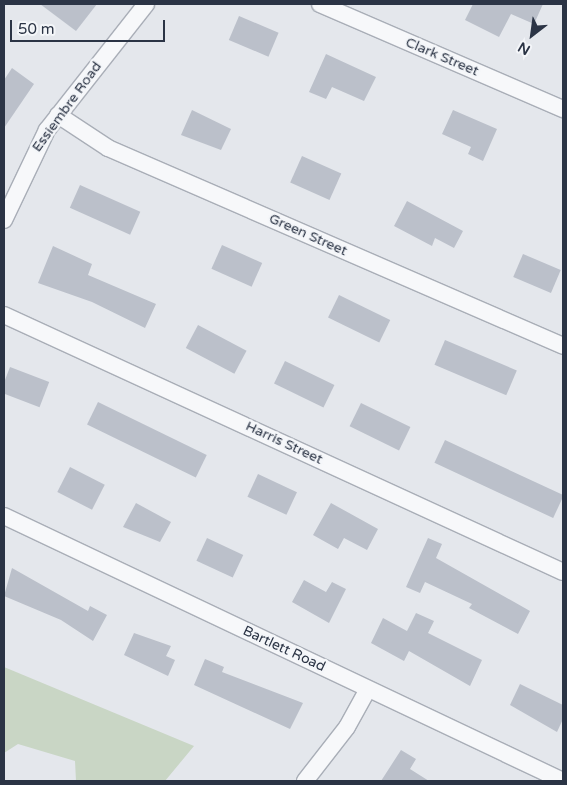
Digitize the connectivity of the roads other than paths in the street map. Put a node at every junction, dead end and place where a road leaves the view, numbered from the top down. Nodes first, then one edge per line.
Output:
1 (146, 4) edge
2 (320, 4) edge
3 (563, 109) edge
4 (58, 116) junction
5 (4, 220) edge
6 (4, 315) edge
7 (563, 346) edge
8 (4, 516) edge
9 (563, 572) edge
10 (368, 688) junction
11 (305, 781) edge
12 (563, 781) edge

1 - 4 street, Essiembre Road
2 - 3 street, Clark Street
4 - 5 street, Essiembre Road
4 - 7 street, Green Street
6 - 9 street, Harris Street
8 - 10 street, Bartlett Road
10 - 11 street
10 - 12 street, Bartlett Road

